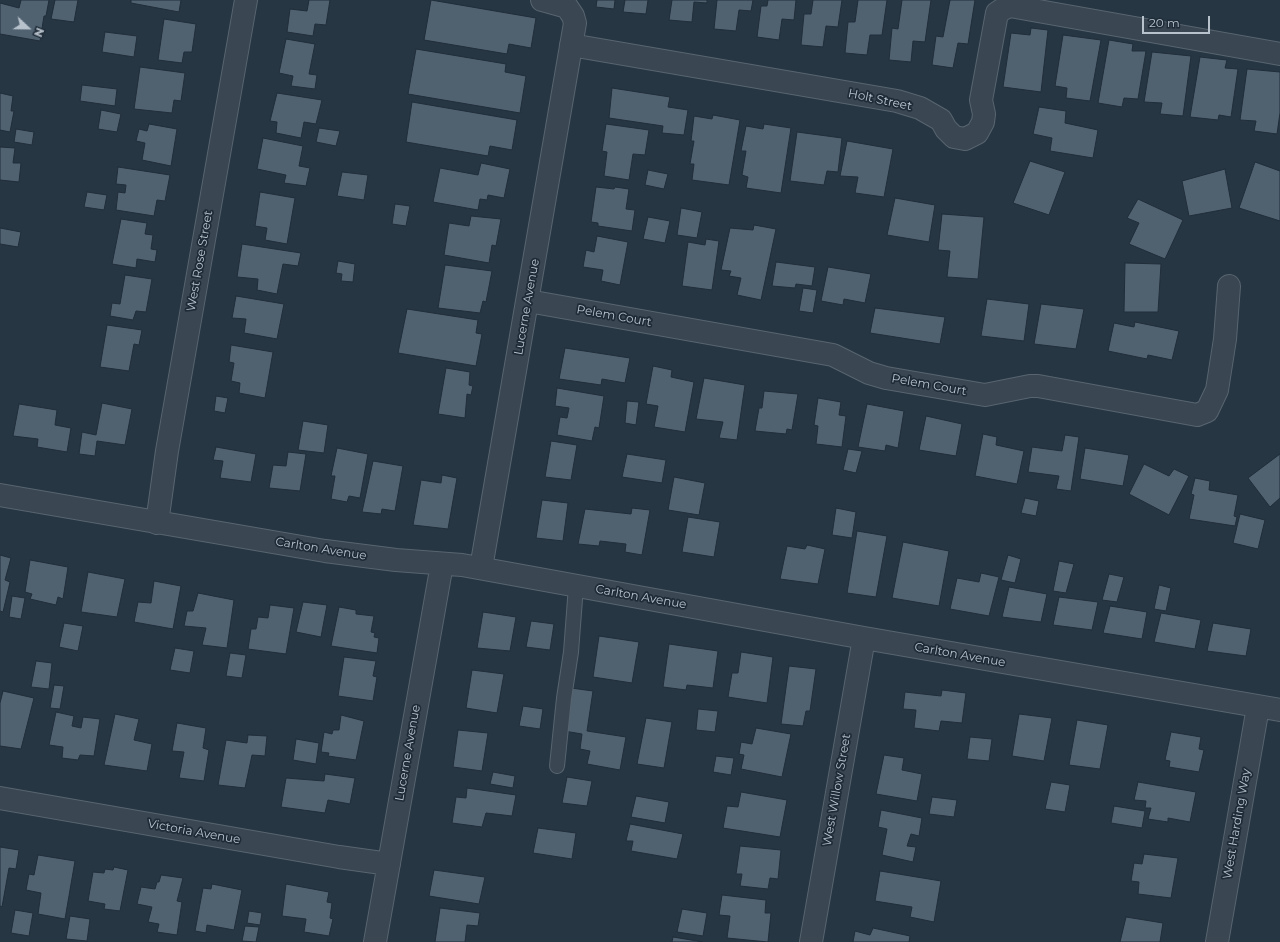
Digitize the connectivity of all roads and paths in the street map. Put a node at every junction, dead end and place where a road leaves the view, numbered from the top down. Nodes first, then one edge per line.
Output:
1 (246, 0) edge
2 (542, 0) edge
3 (571, 45) junction
4 (1280, 54) edge
5 (1229, 286) dead end
6 (528, 301) junction
7 (0, 495) edge
8 (158, 523) junction
9 (442, 564) junction
10 (481, 568) junction
11 (576, 586) junction
12 (864, 638) junction
13 (1258, 707) junction
14 (1280, 710) edge
15 (557, 766) dead end
16 (0, 798) edge
17 (389, 864) junction
18 (375, 942) edge
19 (811, 942) edge
20 (1217, 942) edge

1 - 8 street, West Rose Street
2 - 3 street
3 - 4 street, Holt Street
3 - 6 street, Lucerne Avenue
5 - 6 street, Pelem Court
6 - 10 street, Lucerne Avenue
7 - 8 street, Carlton Avenue
8 - 9 street, Carlton Avenue
9 - 10 street, Carlton Avenue
9 - 17 street, Lucerne Avenue
10 - 11 street, Carlton Avenue
11 - 12 street, Carlton Avenue
11 - 15 lane
12 - 13 street, Carlton Avenue
12 - 19 street, West Willow Street
13 - 14 street, Carlton Avenue
13 - 20 street, West Harding Way
16 - 17 street, Victoria Avenue
17 - 18 street, Lucerne Avenue

